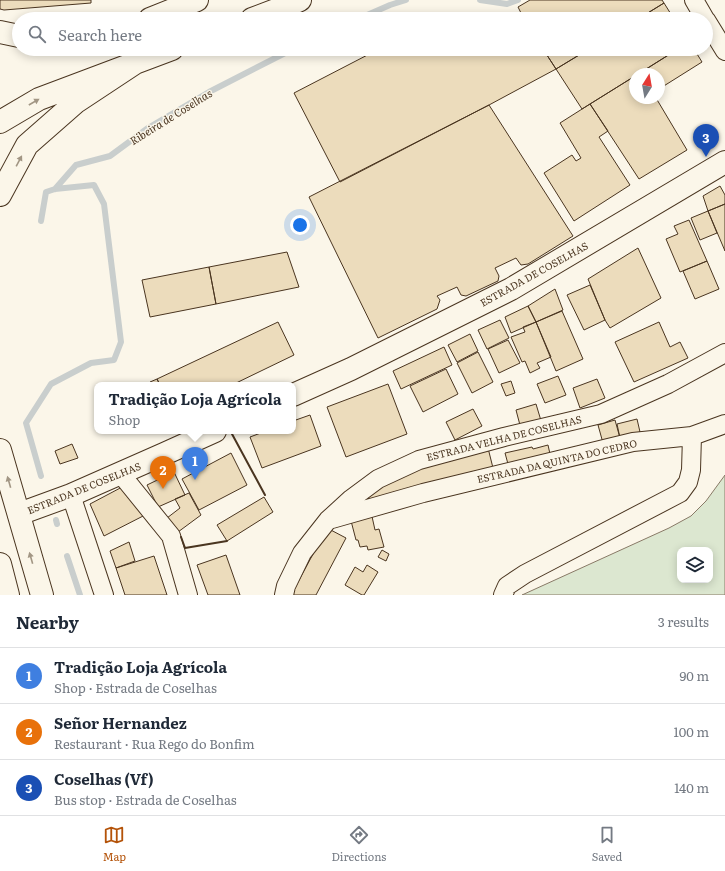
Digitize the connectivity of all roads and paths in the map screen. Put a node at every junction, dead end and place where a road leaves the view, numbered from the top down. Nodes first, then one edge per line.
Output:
1 (198, 0) edge
2 (300, 0) edge
3 (694, 0) edge
4 (168, 12) edge
5 (270, 12) edge
6 (701, 12) edge
7 (713, 31) edge
8 (0, 32) edge
9 (12, 35) edge
10 (725, 51) edge
11 (154, 56) edge
12 (138, 62) junction
13 (0, 122) edge
14 (725, 162) edge
15 (0, 195) edge
16 (725, 354) edge
17 (296, 394) edge
18 (725, 424) edge
19 (208, 434) edge
20 (692, 436) junction
21 (0, 450) edge
22 (120, 473) junction
23 (71, 495) junction
24 (19, 514) junction
25 (328, 520) junction
26 (0, 564) edge
27 (8, 595) edge
28 (42, 595) edge
29 (104, 595) edge
30 (188, 595) edge
31 (284, 595) edge
32 (503, 595) edge

1 - 4 main road
2 - 5 main road
3 - 6 street
7 - 10 street
8 - 9 main road
11 - 12 main road
13 -> 12 main road
15 -> 12 main road
14 - 17 main road, ESTRADA DE COSELHAS
16 - 25 street, ESTRADA VELHA DE COSELHAS
18 - 20 street, ESTRADA DA QUINTA DO CEDRO
19 - 22 main road, ESTRADA DE COSELHAS
20 - 25 street, ESTRADA DA QUINTA DO CEDRO
20 - 32 street
24 -> 21 main road
22 - 23 main road, ESTRADA DE COSELHAS
22 - 30 street
23 - 24 main road, ESTRADA DE COSELHAS
23 - 29 street
28 -> 24 main road
25 - 31 street, ESTRADA VELHA DE COSELHAS
26 - 27 main road

